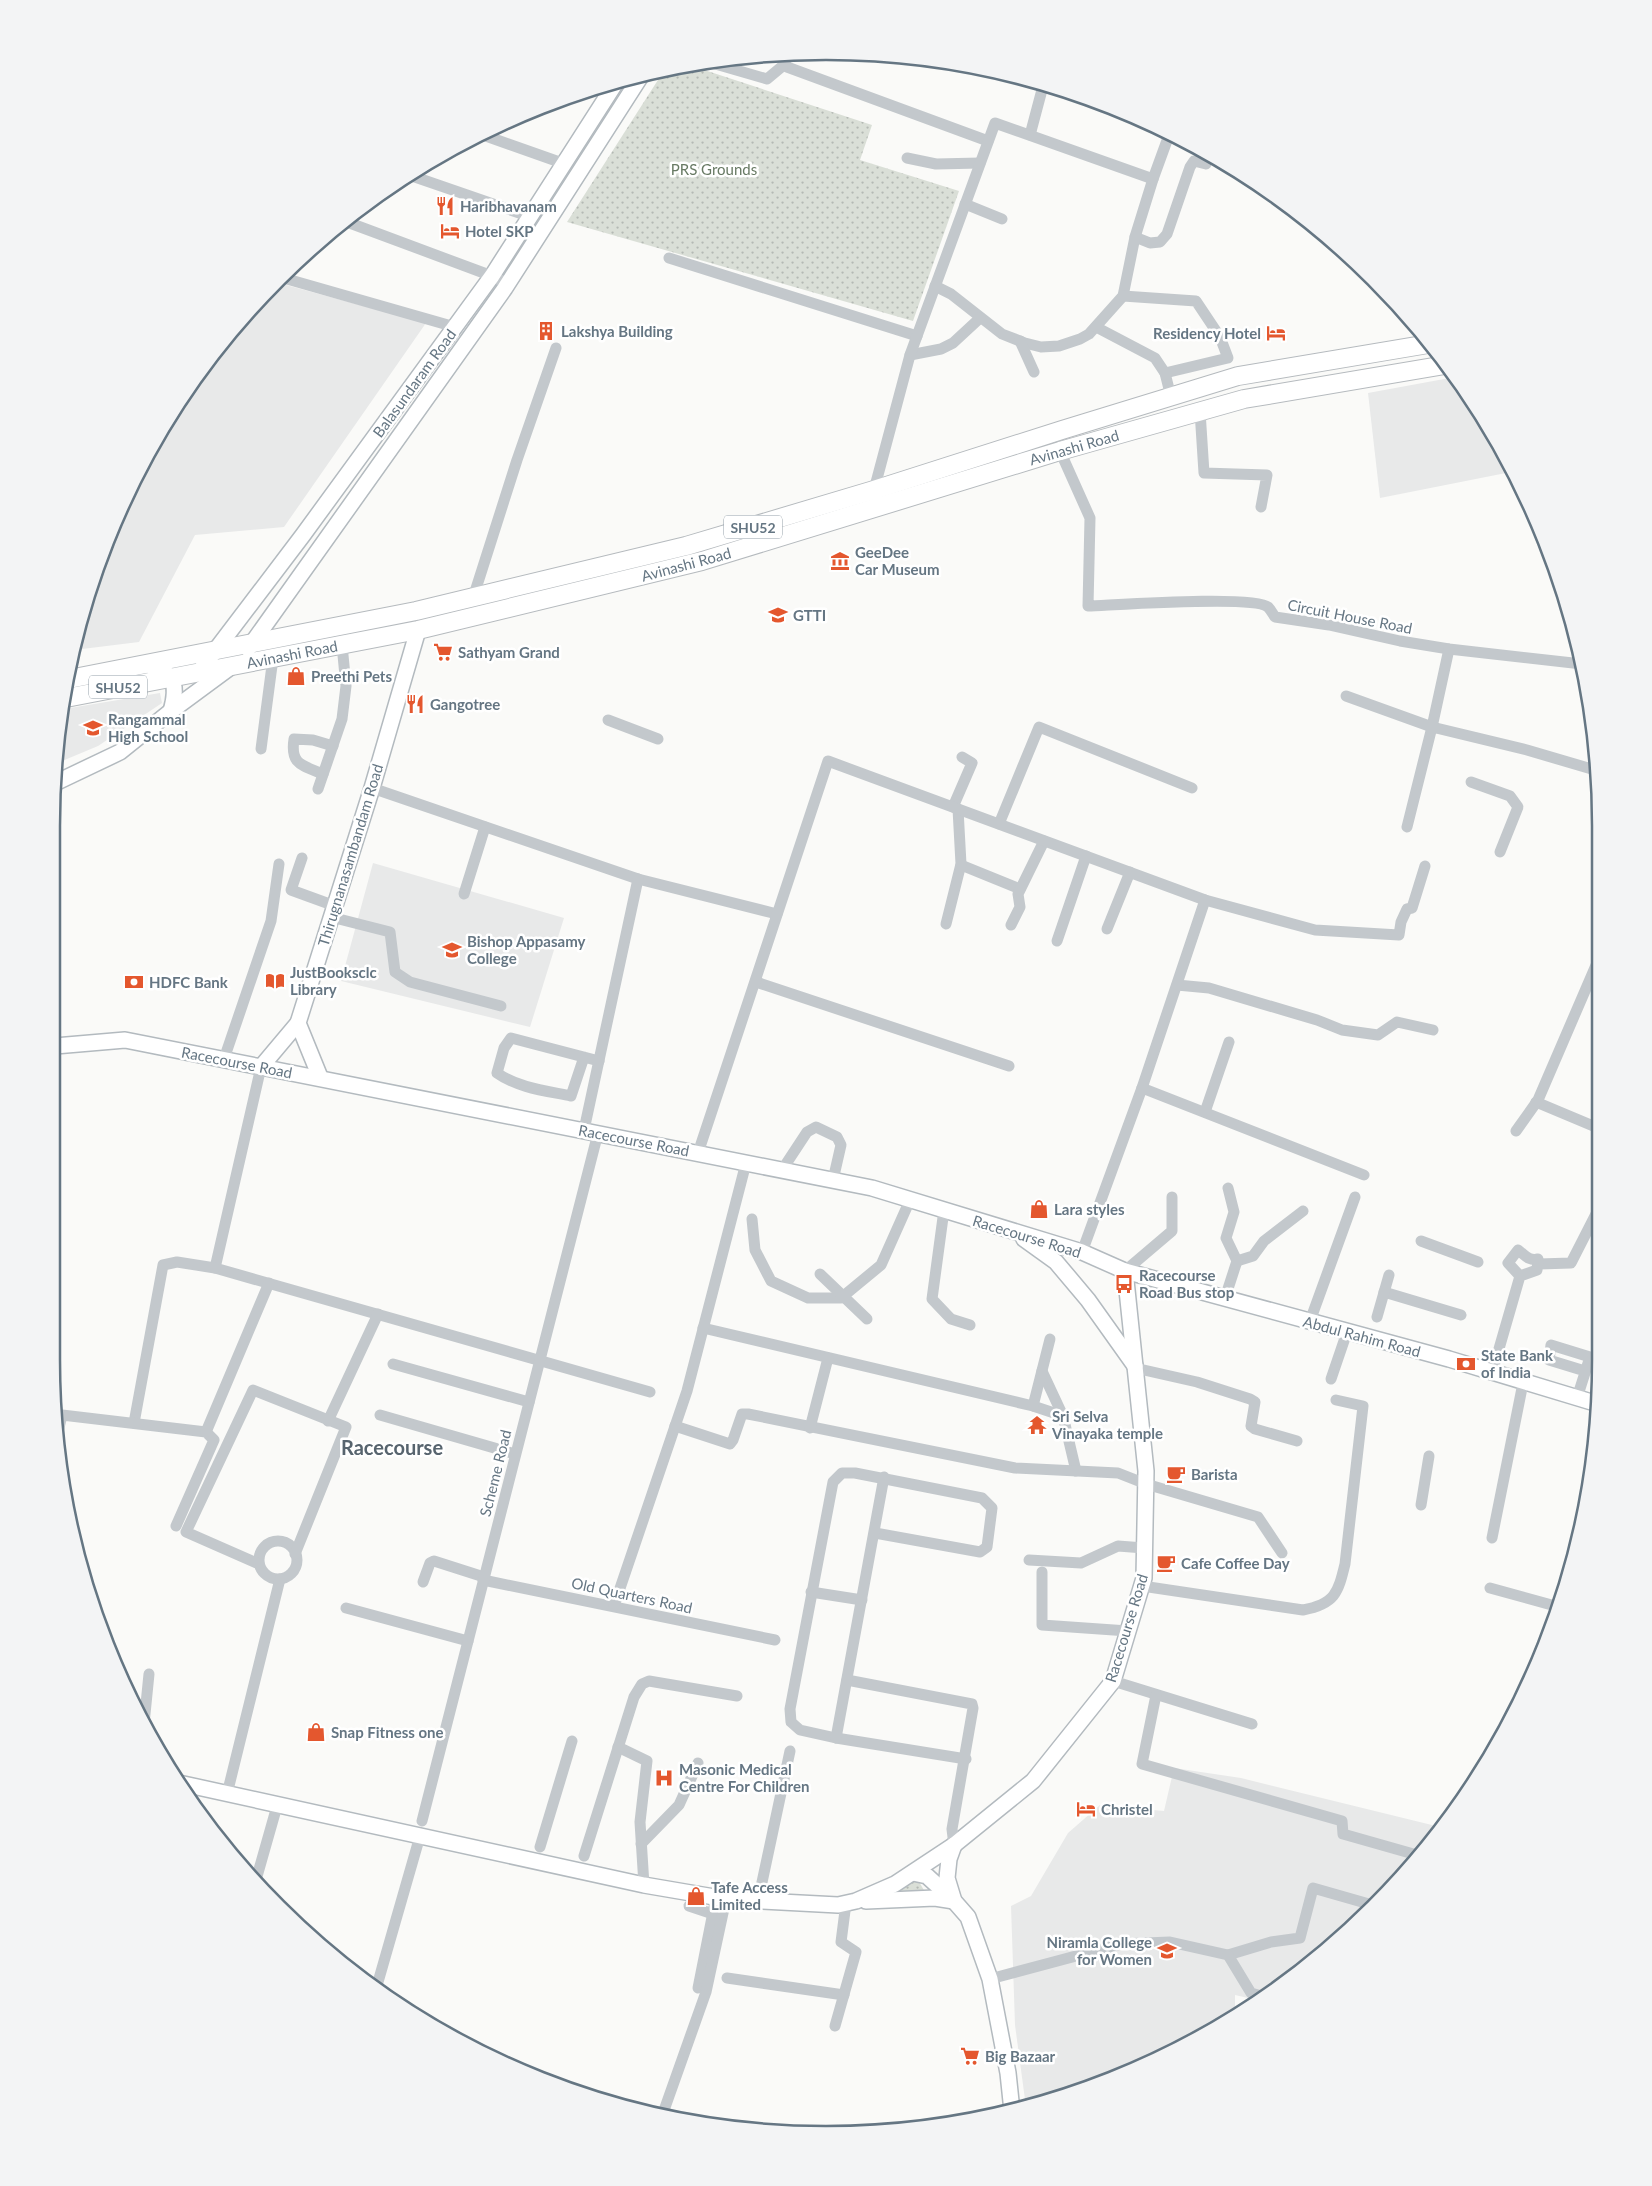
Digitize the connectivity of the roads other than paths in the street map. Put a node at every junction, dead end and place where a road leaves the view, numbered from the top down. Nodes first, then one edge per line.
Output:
1 (782, 62) edge
2 (785, 62) edge
3 (728, 67) edge
4 (636, 84) edge
5 (1042, 91) edge
6 (610, 92) edge
7 (584, 134) junction
8 (1030, 135) junction
9 (490, 138) edge
10 (1167, 140) edge
11 (988, 141) junction
12 (598, 143) junction
13 (907, 158) dead end
14 (980, 162) junction
15 (565, 164) junction
16 (1206, 164) dead end
17 (418, 178) edge
18 (1152, 179) junction
19 (965, 204) junction
20 (530, 217) junction
21 (1002, 219) dead end
22 (353, 224) edge
23 (1135, 237) junction
24 (669, 258) dead end
25 (492, 276) junction
26 (289, 280) edge
27 (508, 284) junction
28 (935, 286) junction
29 (1123, 296) junction
30 (980, 318) junction
31 (455, 327) junction
32 (1096, 327) junction
33 (917, 336) junction
34 (1020, 341) junction
35 (1422, 345) edge
36 (556, 348) dead end
37 (910, 355) junction
38 (1438, 366) edge
39 (1034, 372) dead end
40 (1165, 373) junction
41 (1171, 397) junction
42 (1200, 411) junction
43 (1060, 451) junction
44 (874, 490) junction
45 (1261, 507) dead end
46 (473, 598) junction
47 (418, 630) junction
48 (252, 644) junction
49 (342, 645) junction
50 (1449, 649) junction
51 (215, 651) junction
52 (273, 658) junction
53 (1574, 663) edge
54 (144, 664) junction
55 (233, 665) junction
56 (199, 672) junction
57 (170, 677) junction
58 (75, 678) edge
59 (1346, 696) dead end
60 (72, 697) edge
61 (171, 711) junction
62 (608, 720) dead end
63 (1432, 726) junction
64 (658, 739) dead end
65 (333, 746) junction
66 (261, 749) dead end
67 (962, 757) dead end
68 (1589, 768) edge
69 (323, 774) junction
70 (62, 780) edge
71 (1470, 782) dead end
72 (372, 788) junction
73 (1192, 788) dead end
74 (318, 789) dead end
75 (955, 808) junction
76 (1000, 824) junction
77 (485, 827) junction
78 (1407, 827) dead end
79 (1044, 840) junction
80 (1500, 852) dead end
81 (1086, 856) junction
82 (302, 858) dead end
83 (279, 864) dead end
84 (961, 865) junction
85 (1425, 866) dead end
86 (1130, 872) junction
87 (638, 879) junction
88 (1020, 889) junction
89 (464, 894) dead end
90 (1205, 900) junction
91 (333, 911) junction
92 (777, 914) junction
93 (946, 924) dead end
94 (1011, 925) dead end
95 (1106, 929) dead end
96 (1057, 941) dead end
97 (1592, 974) edge
98 (756, 982) junction
99 (1177, 984) junction
100 (501, 1006) dead end
101 (298, 1023) junction
102 (1432, 1030) dead end
103 (1229, 1042) dead end
104 (60, 1046) edge
105 (584, 1057) junction
106 (224, 1059) junction
107 (599, 1061) junction
108 (1009, 1066) dead end
109 (261, 1067) junction
110 (320, 1077) junction
111 (1142, 1088) junction
112 (1536, 1102) junction
113 (1205, 1112) junction
114 (1592, 1125) edge
115 (1516, 1131) dead end
116 (591, 1132) junction
117 (698, 1153) junction
118 (746, 1163) junction
119 (782, 1170) junction
120 (1364, 1175) dead end
121 (833, 1180) junction
122 (1228, 1188) dead end
123 (1172, 1196) dead end
124 (1355, 1197) dead end
125 (910, 1200) junction
126 (944, 1210) junction
127 (1303, 1211) dead end
128 (752, 1219) dead end
129 (1592, 1222) edge
130 (1017, 1233) junction
131 (1421, 1241) dead end
132 (1082, 1252) junction
133 (1237, 1261) junction
134 (1478, 1262) dead end
135 (1539, 1264) junction
136 (215, 1268) junction
137 (1125, 1271) junction
138 (820, 1274) dead end
139 (1389, 1275) dead end
140 (1520, 1276) junction
141 (269, 1283) junction
142 (1384, 1292) junction
143 (843, 1296) junction
144 (1225, 1298) junction
145 (378, 1314) junction
146 (1461, 1316) dead end
147 (1377, 1317) dead end
148 (867, 1319) dead end
149 (1310, 1321) junction
150 (970, 1324) dead end
151 (703, 1328) junction
152 (1348, 1332) junction
153 (1050, 1339) dead end
154 (828, 1358) junction
155 (540, 1360) junction
156 (393, 1364) dead end
157 (1135, 1367) junction
158 (1042, 1371) junction
159 (1585, 1371) dead end
160 (1492, 1373) junction
161 (1331, 1379) dead end
162 (1522, 1383) junction
163 (650, 1392) dead end
164 (1577, 1398) junction
165 (1336, 1400) dead end
166 (529, 1402) junction
167 (1590, 1402) edge
168 (1033, 1406) junction
169 (63, 1415) edge
170 (380, 1416) dead end
171 (1063, 1416) junction
172 (328, 1421) junction
173 (134, 1423) junction
174 (675, 1426) junction
175 (810, 1428) junction
176 (206, 1432) junction
177 (1297, 1441) dead end
178 (516, 1454) junction
179 (1429, 1456) dead end
180 (1076, 1471) junction
181 (884, 1478) junction
182 (1146, 1484) junction
183 (1421, 1505) dead end
184 (176, 1526) dead end
185 (875, 1533) junction
186 (1492, 1538) dead end
187 (1144, 1548) junction
188 (1282, 1553) dead end
189 (295, 1554) junction
190 (1029, 1560) dead end
191 (259, 1564) junction
192 (1042, 1572) dead end
193 (280, 1579) junction
194 (484, 1579) junction
195 (423, 1582) dead end
196 (1142, 1586) junction
197 (1490, 1588) dead end
198 (811, 1592) junction
199 (862, 1600) junction
200 (1551, 1605) edge
201 (614, 1606) junction
202 (346, 1608) dead end
203 (1128, 1631) junction
204 (775, 1640) dead end
205 (468, 1641) junction
206 (149, 1674) dead end
207 (847, 1680) junction
208 (1113, 1682) junction
209 (1156, 1695) junction
210 (736, 1696) dead end
211 (145, 1711) edge
212 (1252, 1724) dead end
213 (836, 1738) junction
214 (572, 1741) dead end
215 (618, 1748) junction
216 (790, 1751) dead end
217 (966, 1759) junction
218 (698, 1763) dead end
219 (189, 1785) edge
220 (227, 1794) junction
221 (277, 1806) junction
222 (421, 1829) junction
223 (641, 1844) junction
224 (954, 1845) junction
225 (540, 1848) dead end
226 (1412, 1853) edge
227 (584, 1856) dead end
228 (914, 1873) junction
229 (258, 1874) edge
230 (644, 1885) junction
231 (721, 1898) junction
232 (758, 1900) junction
233 (954, 1901) junction
234 (851, 1902) junction
235 (1367, 1903) edge
236 (689, 1906) dead end
237 (713, 1914) junction
238 (1228, 1955) junction
239 (727, 1978) dead end
240 (990, 1979) junction
241 (378, 1981) edge
242 (698, 1988) dead end
243 (1256, 1994) edge
244 (844, 1995) junction
245 (835, 2026) dead end
246 (1011, 2103) edge
247 (665, 2108) edge

1 - 3 street
2 - 11 street
4 - 12 street, Balasundaram Road
5 - 8 street
6 - 7 street, Balasundaram Road
7 - 12 street
7 - 15 street, Balasundaram Road
8 - 11 street
8 - 18 street
9 - 15 street
10 - 18 street
11 - 14 street
12 - 27 street, Balasundaram Road
13 - 14 street
14 - 19 street
15 - 20 street, Balasundaram Road
16 - 23 street
17 - 20 street
18 - 23 street
19 - 21 street
19 - 28 street
20 - 25 street, Balasundaram Road
22 - 25 street
23 - 29 street
24 - 33 street
25 - 27 street
25 - 31 street, Balasundaram Road
26 - 31 street
27 - 48 street, Balasundaram Road
28 - 30 street
28 - 33 street
29 - 32 street
29 - 40 street
30 - 34 street
30 - 37 street
31 - 51 street, Balasundaram Road
32 - 34 street
32 - 40 street
33 - 37 street
34 - 39 street
35 - 41 main road, Avinashi Road / SHU52
36 - 46 street
37 - 44 street
38 - 42 main road, Avinashi Road / SHU52
40 - 41 street
41 - 44 main road, Avinashi Road / SHU52
42 - 43 main road, Avinashi Road / SHU52
42 - 45 street
43 - 47 main road, Avinashi Road / SHU52
43 - 50 street, Circuit House Road
44 - 46 main road, Avinashi Road / SHU52
46 - 48 main road, Avinashi Road / SHU52
47 - 49 main road, Avinashi Road / SHU52
47 - 72 street, Thirugnanasambandam Road
48 - 51 main road, Avinashi Road / SHU52
48 - 55 street, Balasundaram Road
49 - 52 main road, Avinashi Road / SHU52
49 - 65 street
50 - 53 street, Circuit House Road
50 - 63 street
51 - 54 main road, Avinashi Road / SHU52
51 - 56 street, Balasundaram Road
52 - 55 main road, Avinashi Road / SHU52
52 - 66 street
54 - 57 street
54 - 58 main road, Avinashi Road / SHU52
55 - 56 main road, Avinashi Road / SHU52
55 - 61 street, Balasundaram Road
56 - 57 main road, Avinashi Road / SHU52
57 - 60 main road, Avinashi Road / SHU52
57 - 61 street
59 - 63 street
61 - 70 street, Balasundaram Road
62 - 64 street
63 - 68 street
63 - 78 street
65 - 69 street
65 - 69 street
67 - 75 street
69 - 74 street
71 - 80 street
72 - 77 street
72 - 91 street, Thirugnanasambandam Road
73 - 76 street
75 - 76 street
75 - 84 street
75 - 92 street
76 - 79 street
77 - 87 street
77 - 89 street
79 - 81 street
79 - 88 street
81 - 86 street
81 - 96 street
82 - 91 street
83 - 106 street
84 - 88 street
84 - 93 street
85 - 90 street
86 - 90 street
86 - 95 street
87 - 92 street
87 - 107 street, Scheme Road
88 - 94 street
90 - 99 street
91 - 100 street
91 - 101 street, Thirugnanasambandam Road
92 - 98 street
97 - 112 street
98 - 108 street
98 - 117 street
99 - 102 street
99 - 111 street
101 - 109 street
101 - 110 street
103 - 113 street
104 - 106 street, Racecourse Road
105 - 105 street
105 - 107 street
106 - 109 street, Racecourse Road
107 - 116 street, Scheme Road
109 - 110 street, Racecourse Road
109 - 136 street
110 - 116 street, Racecourse Road
111 - 113 street
111 - 132 street
112 - 114 street
112 - 115 street
113 - 120 street
116 - 117 street, Racecourse Road
116 - 155 street, Scheme Road
117 - 118 street, Racecourse Road
118 - 119 street, Racecourse Road
118 - 151 street
119 - 121 street, Racecourse Road
119 - 121 street
121 - 125 street, Racecourse Road
122 - 133 street
123 - 137 street
124 - 149 street
125 - 126 street, Racecourse Road
125 - 143 street
126 - 130 street, Racecourse Road
126 - 150 street
127 - 133 street
128 - 143 street
129 - 135 street
130 - 132 street, Racecourse Road
130 - 157 street
131 - 134 street
132 - 137 street, Racecourse Road
133 - 144 street
135 - 140 street
135 - 140 street
136 - 141 street
136 - 173 street
137 - 144 street, Abdul Rahim Road
137 - 157 street, Racecourse Road
138 - 143 street
139 - 142 street
140 - 160 street
141 - 145 street
141 - 176 street
142 - 146 street
142 - 147 street
143 - 148 street
144 - 149 street, Abdul Rahim Road
145 - 155 street
145 - 172 street
149 - 152 street, Abdul Rahim Road
151 - 154 street
151 - 174 street
152 - 160 street, Abdul Rahim Road
152 - 161 street
153 - 158 street
154 - 168 street
154 - 175 street
155 - 163 street
155 - 166 street, Scheme Road
156 - 166 street
157 - 177 street
157 - 182 street, Racecourse Road
158 - 168 street
158 - 171 street
159 - 164 street
160 - 162 street, Abdul Rahim Road
162 - 164 street, Abdul Rahim Road
162 - 186 street
164 - 167 street, Abdul Rahim Road
165 - 196 street
166 - 178 street, Scheme Road
168 - 171 street
169 - 173 street
170 - 178 street
171 - 180 street
172 - 189 street
172 - 191 street
173 - 176 street
174 - 175 street
174 - 201 street
175 - 180 street
176 - 184 street
178 - 194 street, Scheme Road
179 - 183 street
180 - 182 street
181 - 185 street
181 - 185 street
181 - 198 street
182 - 187 street, Racecourse Road
182 - 188 street
185 - 199 street
187 - 190 street
187 - 196 street, Racecourse Road
189 - 191 street
189 - 193 street
191 - 193 street
192 - 203 street
193 - 220 street
194 - 195 street, Old Quarters Road
194 - 201 street, Old Quarters Road
194 - 205 street, Scheme Road
196 - 203 street, Racecourse Road
197 - 200 street
198 - 199 street
198 - 213 street
199 - 207 street
201 - 204 street, Old Quarters Road
202 - 205 street
203 - 208 street, Racecourse Road
205 - 222 street, Scheme Road
206 - 211 street
207 - 213 street
207 - 217 street
208 - 209 street
208 - 224 street, Racecourse Road
209 - 212 street
209 - 226 street
210 - 215 street
213 - 217 street
214 - 225 street
215 - 223 street
215 - 227 street
216 - 232 street
217 - 224 street
218 - 223 street
219 - 220 street, Racecourse Road
220 - 221 street, Racecourse Road
221 - 222 street, Racecourse Road
221 - 229 street
222 - 230 street, Racecourse Road
222 - 241 street, Scheme Road
223 - 230 street
224 - 228 street, Racecourse Road
224 - 233 street
228 - 233 street
228 - 234 street, Racecourse Road
230 - 231 street, Racecourse Road
231 - 232 street, Racecourse Road
231 - 237 street
231 - 247 street
232 - 234 street, Racecourse Road
233 - 234 street
233 - 240 street
234 - 244 street
235 - 238 street
236 - 237 street
237 - 242 street
238 - 240 street
238 - 243 street
239 - 244 street
240 - 246 street
244 - 245 street

